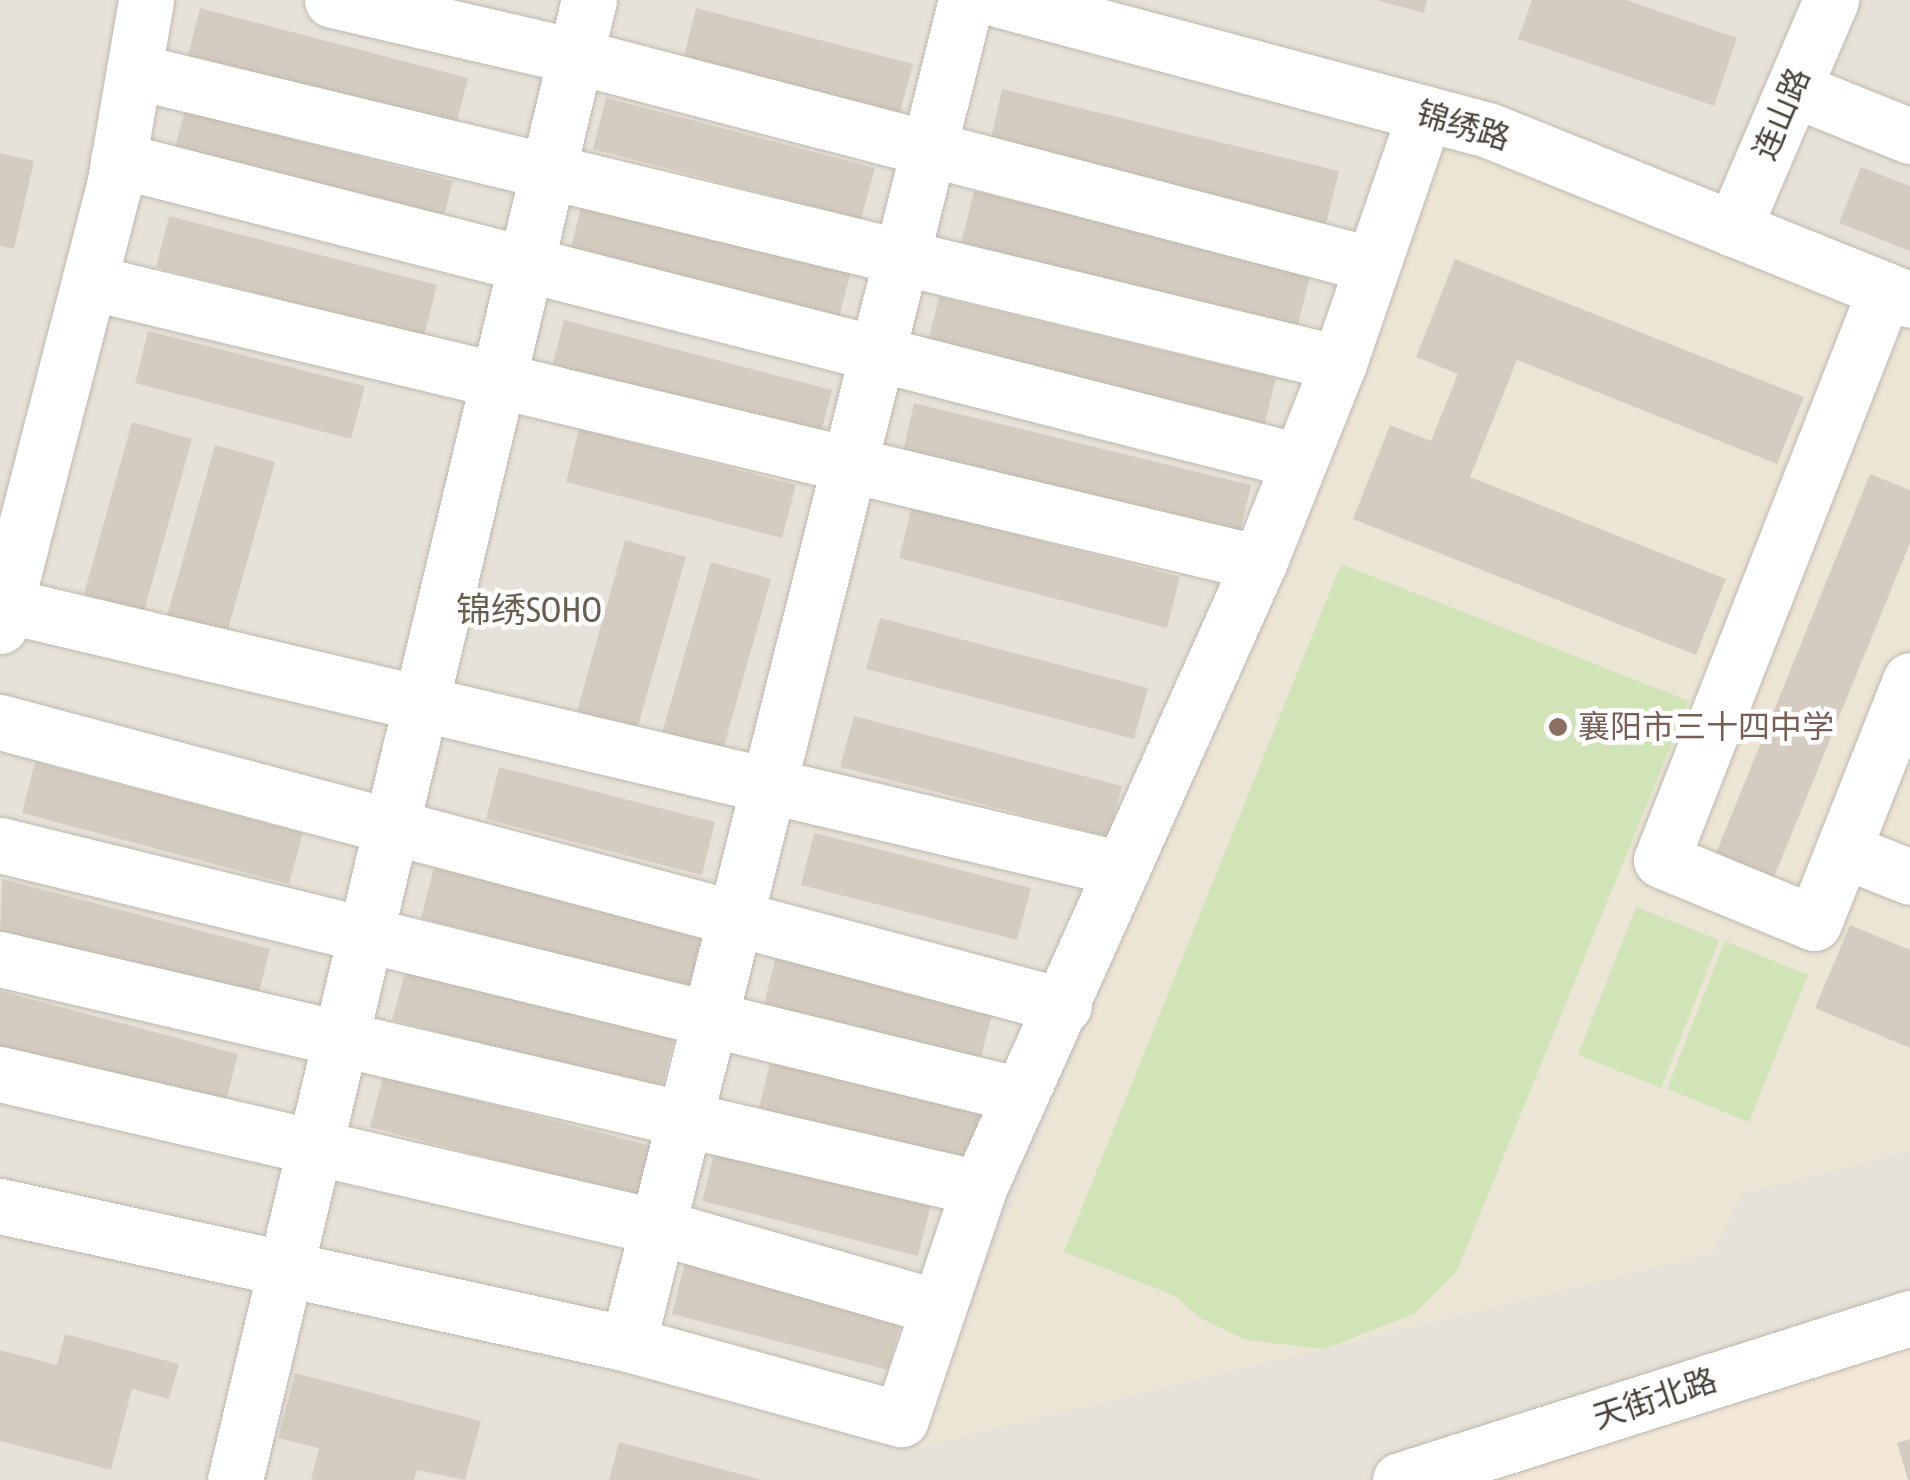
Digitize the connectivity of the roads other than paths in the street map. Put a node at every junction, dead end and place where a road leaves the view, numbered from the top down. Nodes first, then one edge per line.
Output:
1 (146, 0) edge
2 (332, 0) edge
3 (589, 0) edge
4 (966, 0) edge
5 (1000, 0) edge
6 (1832, 0) edge
7 (575, 56) junction
8 (134, 71) junction
9 (1793, 89) junction
10 (1424, 113) junction
11 (1910, 136) edge
12 (929, 149) junction
13 (118, 160) junction
14 (548, 171) junction
15 (1733, 229) junction
16 (902, 257) junction
17 (1370, 264) junction
18 (526, 265) junction
19 (89, 282) junction
20 (1898, 295) edge
21 (877, 354) junction
22 (1339, 364) junction
23 (498, 378) junction
24 (1299, 460) junction
25 (850, 462) junction
26 (1259, 563) junction
27 (3, 615) edge
28 (1910, 680) edge
29 (421, 702) junction
30 (0, 722) edge
31 (769, 783) junction
32 (391, 825) junction
33 (0, 845) edge
34 (1842, 850) junction
35 (1122, 869) junction
36 (1910, 876) edge
37 (736, 914) junction
38 (366, 932) junction
39 (0, 960) edge
40 (1064, 1006) junction
41 (711, 1015) junction
42 (340, 1037) junction
43 (0, 1074) edge
44 (1020, 1096) junction
45 (686, 1116) junction
46 (314, 1147) junction
47 (979, 1188) junction
48 (0, 1206) edge
49 (658, 1227) junction
50 (285, 1269) junction
51 (937, 1307) junction
52 (1910, 1318) edge
53 (628, 1344) junction
54 (235, 1480) edge
55 (1400, 1480) edge

1 - 8 street
2 - 7 street
3 - 7 street
4 - 12 street
5 - 10 street, 锦绣路
6 - 9 street, 连山路
7 - 12 street
7 - 14 street
8 - 13 street
8 - 14 street
9 - 11 street
9 - 15 street, 连山路
10 - 15 street, 锦绣路
10 - 17 street
12 - 16 street
12 - 17 street
13 - 18 street
13 - 19 street
14 - 16 street
14 - 18 street
15 - 20 street, 锦绣路
16 - 21 street
16 - 22 street
17 - 22 street
18 - 21 street
18 - 23 street
19 - 23 street
19 - 27 street
20 - 34 street
21 - 24 street
21 - 25 street
22 - 24 street
23 - 25 street
23 - 29 street
24 - 26 street
25 - 26 street
25 - 31 street
26 - 35 street
27 - 29 street
28 - 34 street
29 - 31 street
29 - 32 street
30 - 32 street
31 - 35 street
31 - 37 street
32 - 37 street
32 - 38 street
33 - 38 street
34 - 36 street
35 - 40 street
37 - 40 street
37 - 41 street
38 - 41 street
38 - 42 street
39 - 42 street
40 - 44 street
41 - 44 street
41 - 45 street
42 - 45 street
42 - 46 street
43 - 46 street
44 - 47 street
45 - 47 street
45 - 49 street
46 - 49 street
46 - 50 street
47 - 51 street
48 - 50 street
49 - 51 street
49 - 53 street
50 - 53 street
50 - 54 street
51 - 53 street
52 - 55 street, 天街北路

